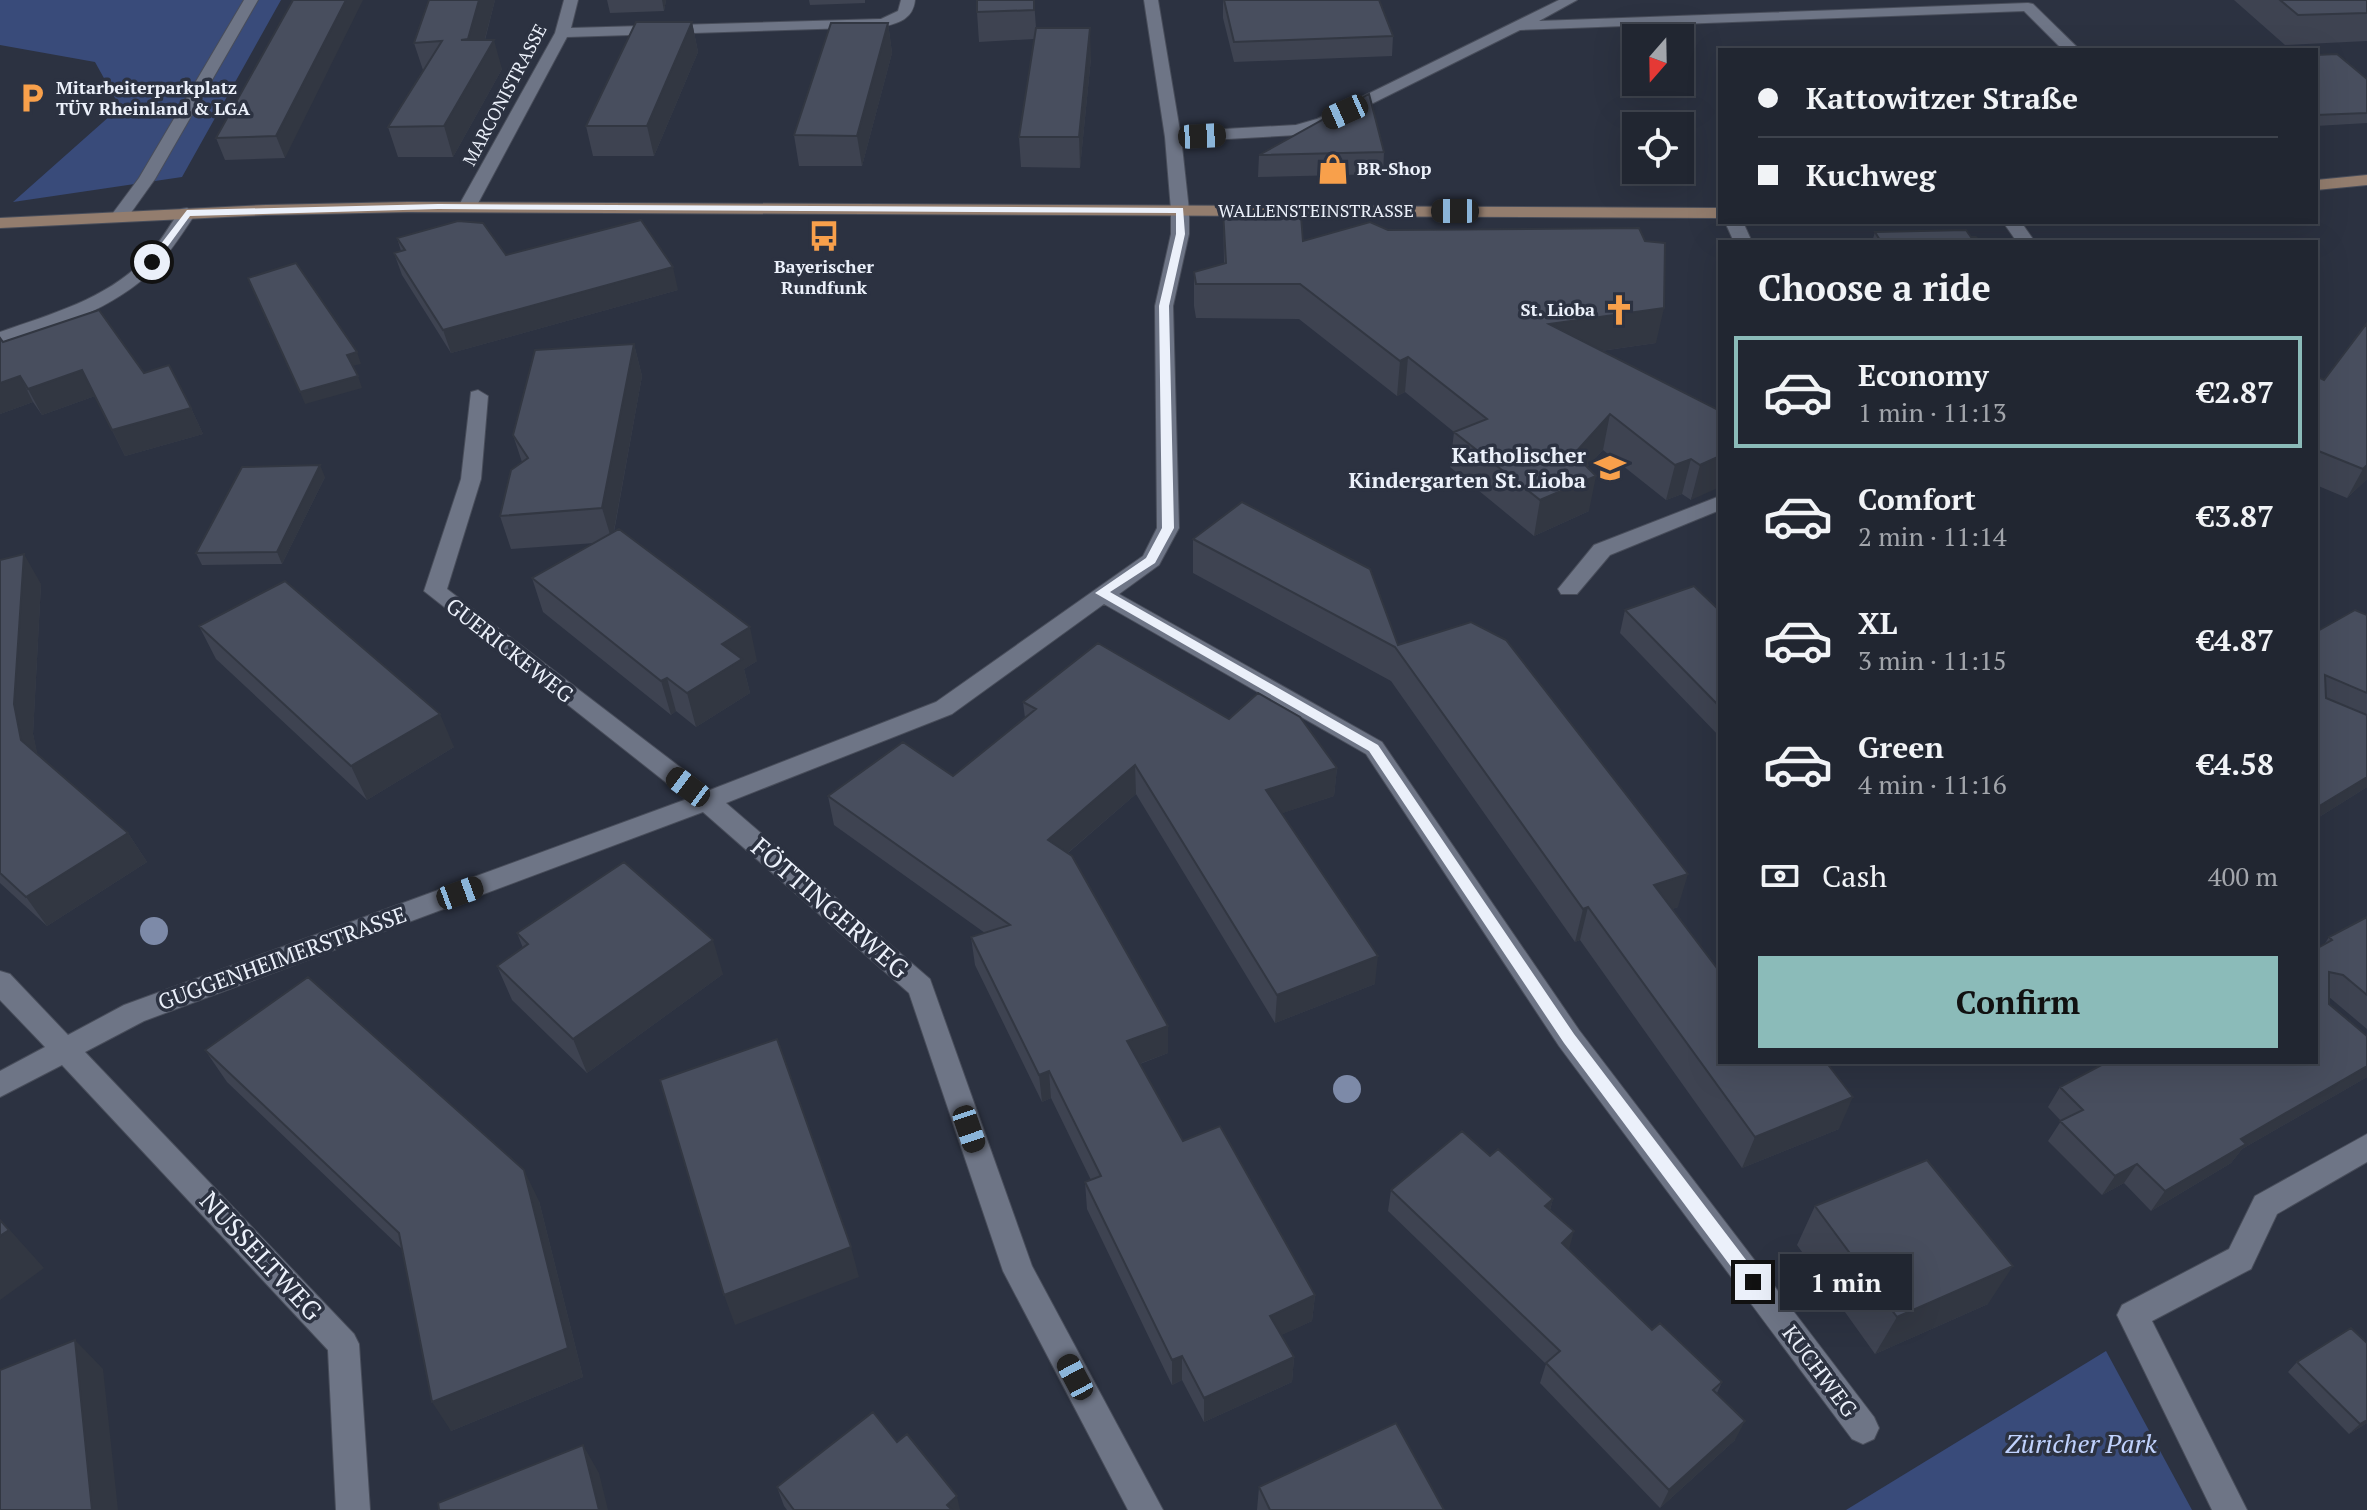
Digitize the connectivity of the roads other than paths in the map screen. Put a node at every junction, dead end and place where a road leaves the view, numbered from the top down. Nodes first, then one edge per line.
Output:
1 (251, 0) edge
2 (571, 0) edge
3 (908, 0) edge
4 (1151, 0) edge
5 (1570, 0) edge
6 (1518, 26) junction
7 (562, 33) junction
8 (2070, 48) edge
9 (1173, 137) junction
10 (2367, 180) edge
11 (2318, 185) edge
12 (467, 207) junction
13 (1180, 210) junction
14 (187, 213) junction
15 (1718, 213) edge
16 (119, 217) junction
17 (0, 223) edge
18 (0, 338) edge
19 (478, 396) dead end
20 (1718, 503) edge
21 (1569, 589) dead end
22 (1101, 593) junction
23 (707, 801) junction
24 (0, 982) edge
25 (64, 1048) junction
26 (0, 1085) edge
27 (2367, 1147) edge
28 (1863, 1428) dead end
29 (353, 1510) edge
30 (1146, 1510) edge
31 (2230, 1510) edge

1 - 16 street
2 - 7 street, MARCONISTRASSE
3 - 7 street
4 - 9 street, GUGGENHEIMERSTRASSE
5 - 6 street
6 - 8 street
6 - 9 street
7 - 12 street, MARCONISTRASSE
9 - 13 street, GUGGENHEIMERSTRASSE
10 - 11 street
12 - 13 street, WALLENSTEINSTRASSE
12 - 14 street, WALLENSTEINSTRASSE
13 - 15 street, WALLENSTEINSTRASSE
13 - 22 street, GUGGENHEIMERSTRASSE
14 - 16 street, WALLENSTEINSTRASSE
14 - 18 street
16 - 17 street, WALLENSTEINSTRASSE
19 - 23 street, GUERICKEWEG
20 - 21 street
22 - 23 street, GUGGENHEIMERSTRASSE
22 - 28 street, KUCHWEG
23 - 25 street, GUGGENHEIMERSTRASSE
23 - 30 street, FÖTTINGERWEG
24 - 25 street, NUSSELTWEG
25 - 26 street, GUGGENHEIMERSTRASSE
25 - 29 street, NUSSELTWEG
27 - 31 street

